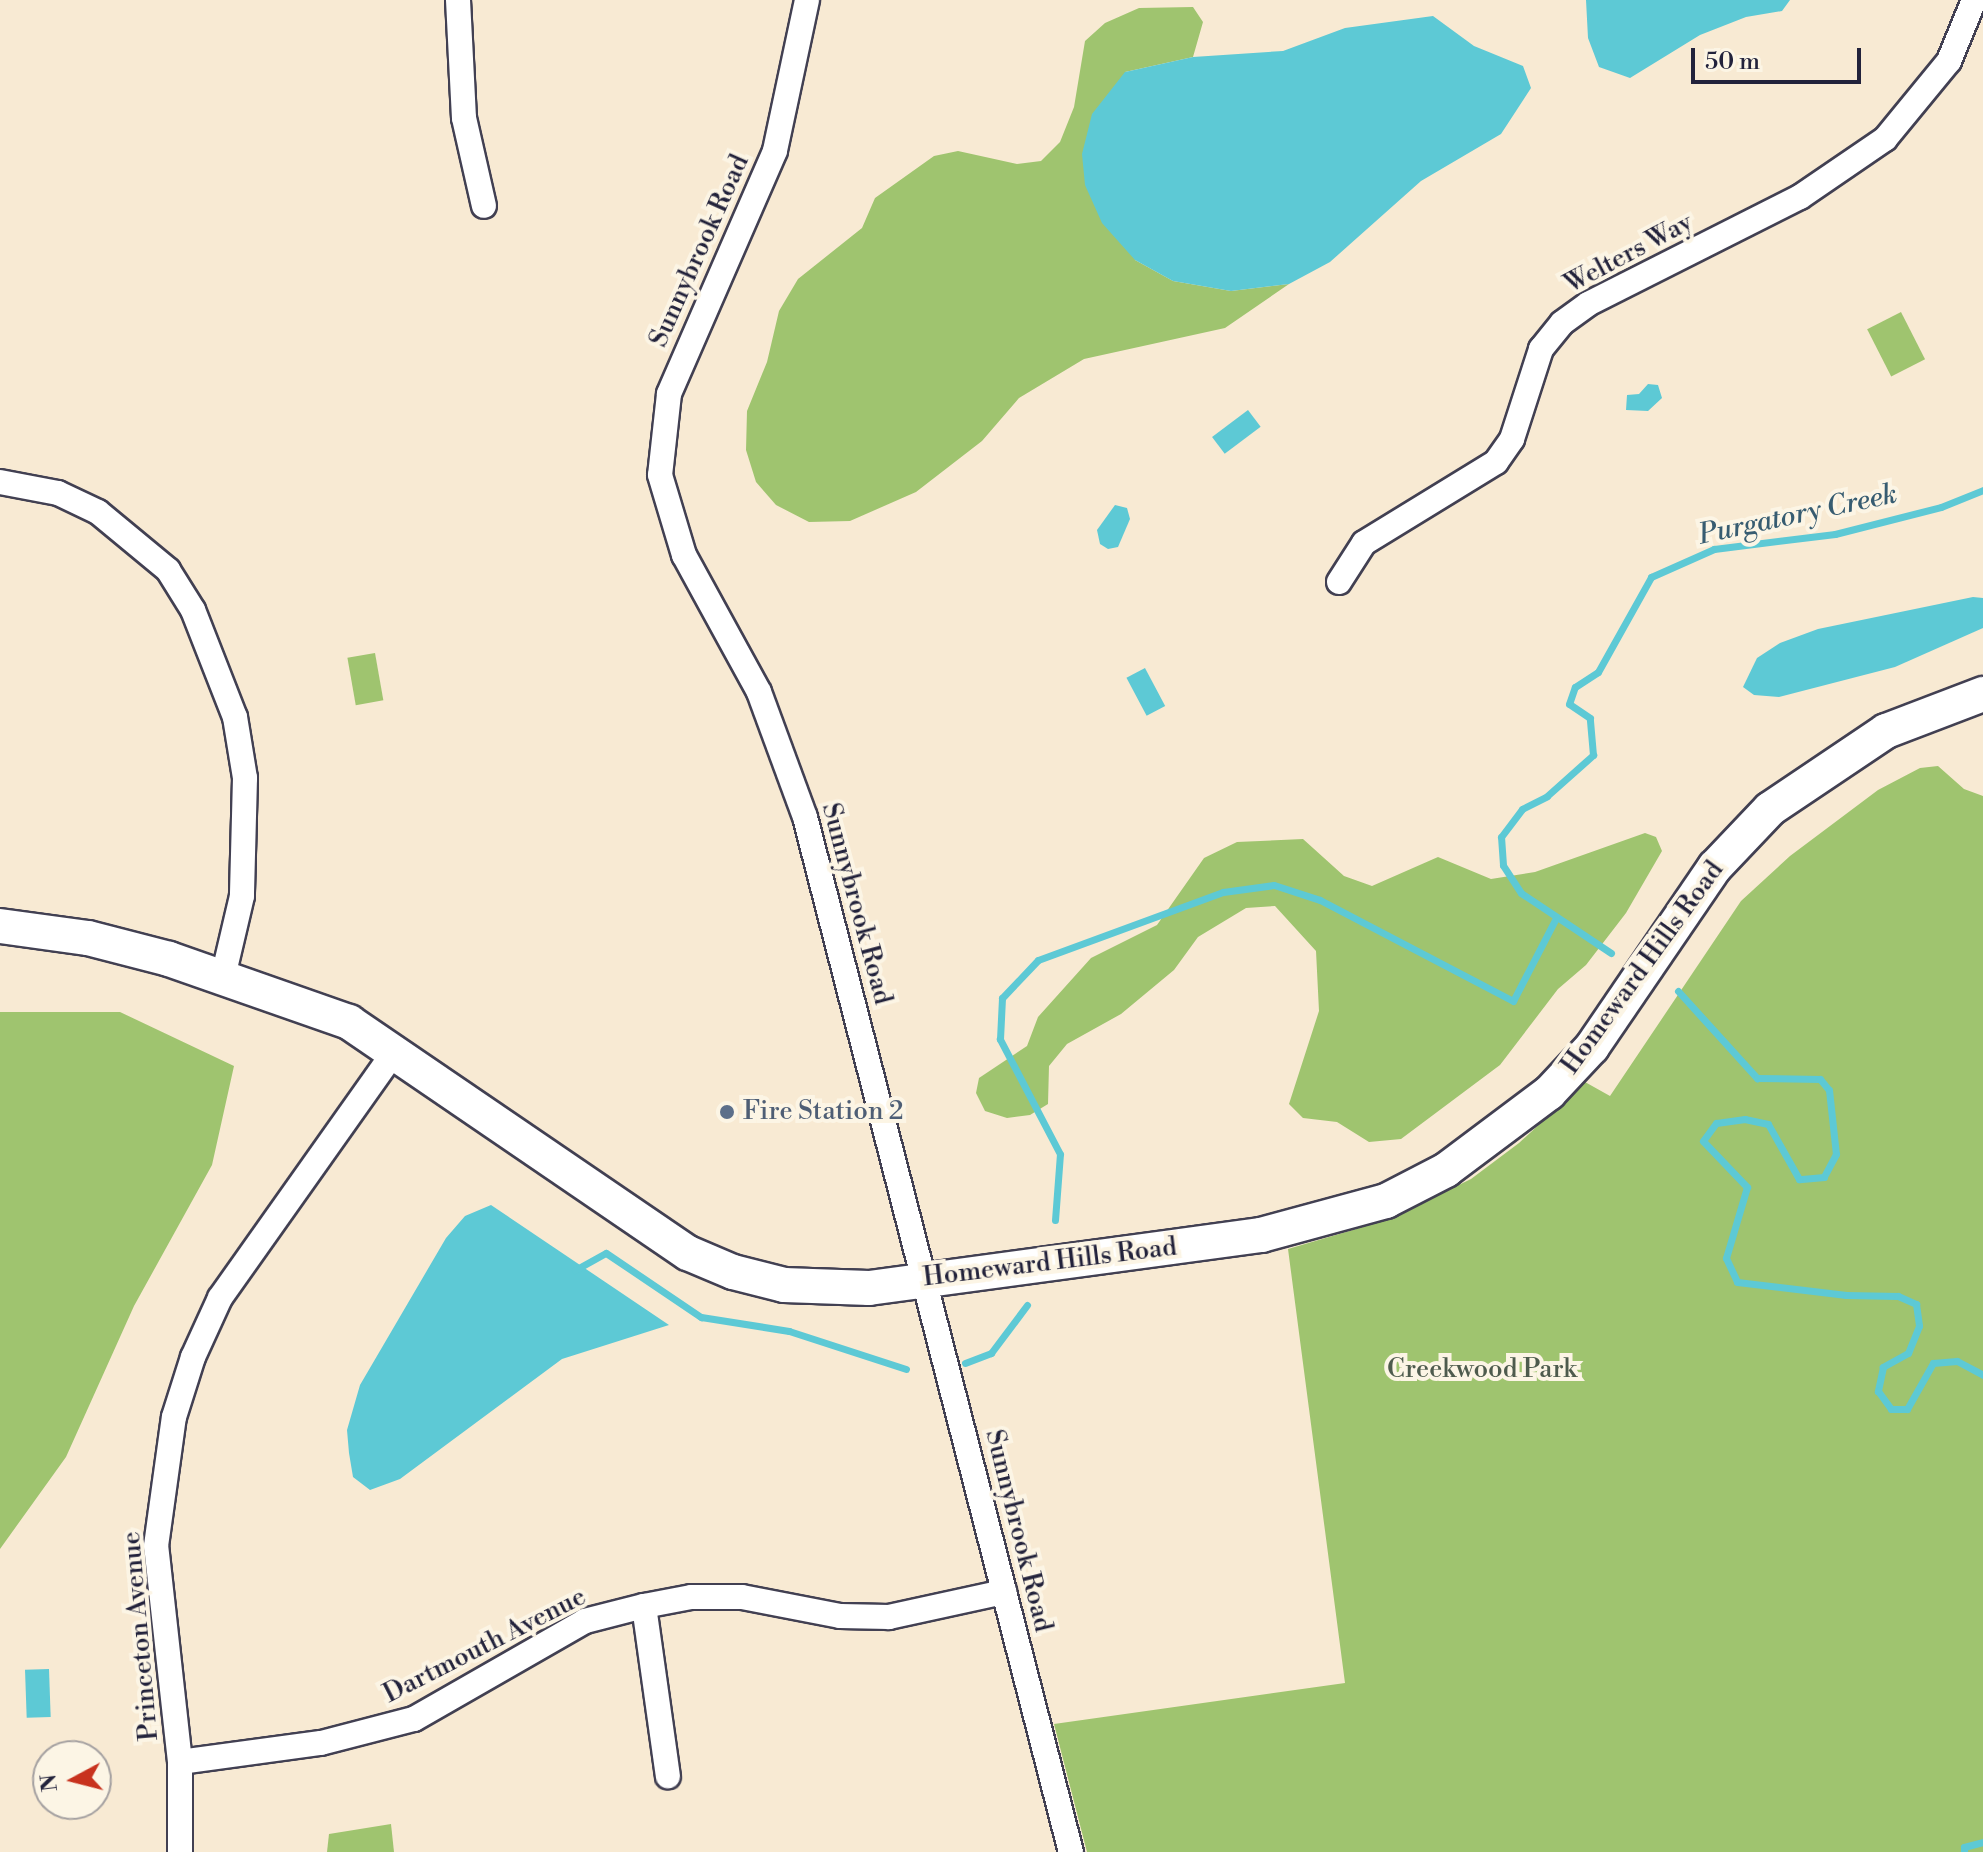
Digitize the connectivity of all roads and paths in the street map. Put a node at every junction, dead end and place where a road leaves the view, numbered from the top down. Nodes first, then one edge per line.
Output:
1 (458, 0) edge
2 (807, 0) edge
3 (1974, 0) edge
4 (484, 206) dead end
5 (0, 482) edge
6 (1339, 582) dead end
7 (1983, 694) edge
8 (0, 926) edge
9 (223, 977) junction
10 (396, 1049) junction
11 (923, 1278) junction
12 (1004, 1592) junction
13 (644, 1606) junction
14 (180, 1762) junction
15 (668, 1776) dead end
16 (180, 1852) edge
17 (1071, 1852) edge

1 - 4 street
2 - 11 street, Sunnybrook Road
3 - 6 street, Welters Way
5 - 9 street
7 - 11 street, Homeward Hills Road
8 - 9 street, Homeward Hills Road
9 - 10 street, Homeward Hills Road
10 - 11 street, Homeward Hills Road
10 - 14 street, Princeton Avenue
11 - 12 street, Sunnybrook Road
12 - 13 street, Dartmouth Avenue
12 - 17 street, Sunnybrook Road
13 - 14 street, Dartmouth Avenue
13 - 15 street
14 - 16 street, Princeton Avenue

